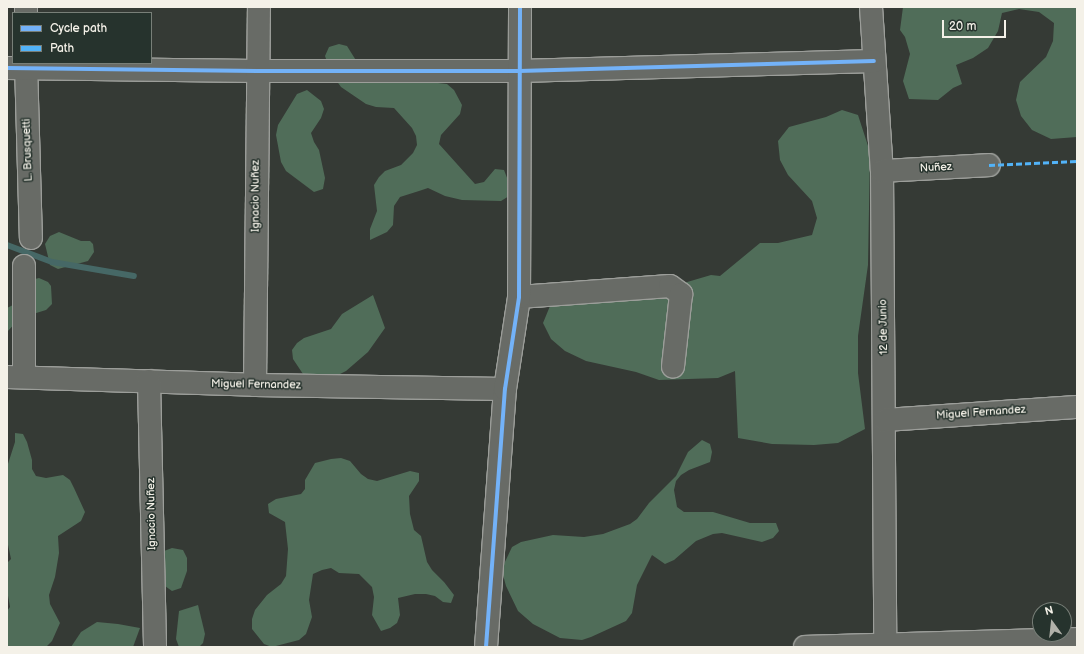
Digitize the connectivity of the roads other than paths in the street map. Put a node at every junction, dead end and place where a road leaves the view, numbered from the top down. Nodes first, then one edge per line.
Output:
1 (259, 7) edge
2 (520, 7) edge
3 (871, 7) edge
4 (874, 61) junction
5 (19, 67) edge
6 (257, 71) junction
7 (519, 71) junction
8 (989, 165) dead end
9 (882, 171) junction
10 (31, 238) dead end
11 (24, 266) dead end
12 (519, 297) junction
13 (673, 367) dead end
14 (15, 377) edge
15 (148, 381) junction
16 (255, 385) junction
17 (505, 389) junction
18 (1077, 407) edge
19 (885, 420) junction
20 (1077, 639) edge
21 (885, 646) edge
22 (155, 647) edge
23 (486, 647) edge
24 (805, 647) edge

1 - 6 street, Ignacio Nuñez
2 - 7 street
3 - 4 street, 12 de Junio
4 - 7 street
4 - 9 street, 12 de Junio
5 - 6 street
5 - 10 street, L. Brusquetti
6 - 7 street
6 - 16 street, Ignacio Nuñez
7 - 12 street
8 - 9 street, Nuñez
9 - 19 street, 12 de Junio
11 - 14 street
12 - 13 street
12 - 17 street
14 - 15 street, Miguel Fernandez
15 - 16 street, Miguel Fernandez
15 - 22 street, Ignacio Nuñez
16 - 17 street, Miguel Fernandez
17 - 23 street
18 - 19 street, Miguel Fernandez
19 - 21 street, 12 de Junio
20 - 21 street
21 - 24 street

